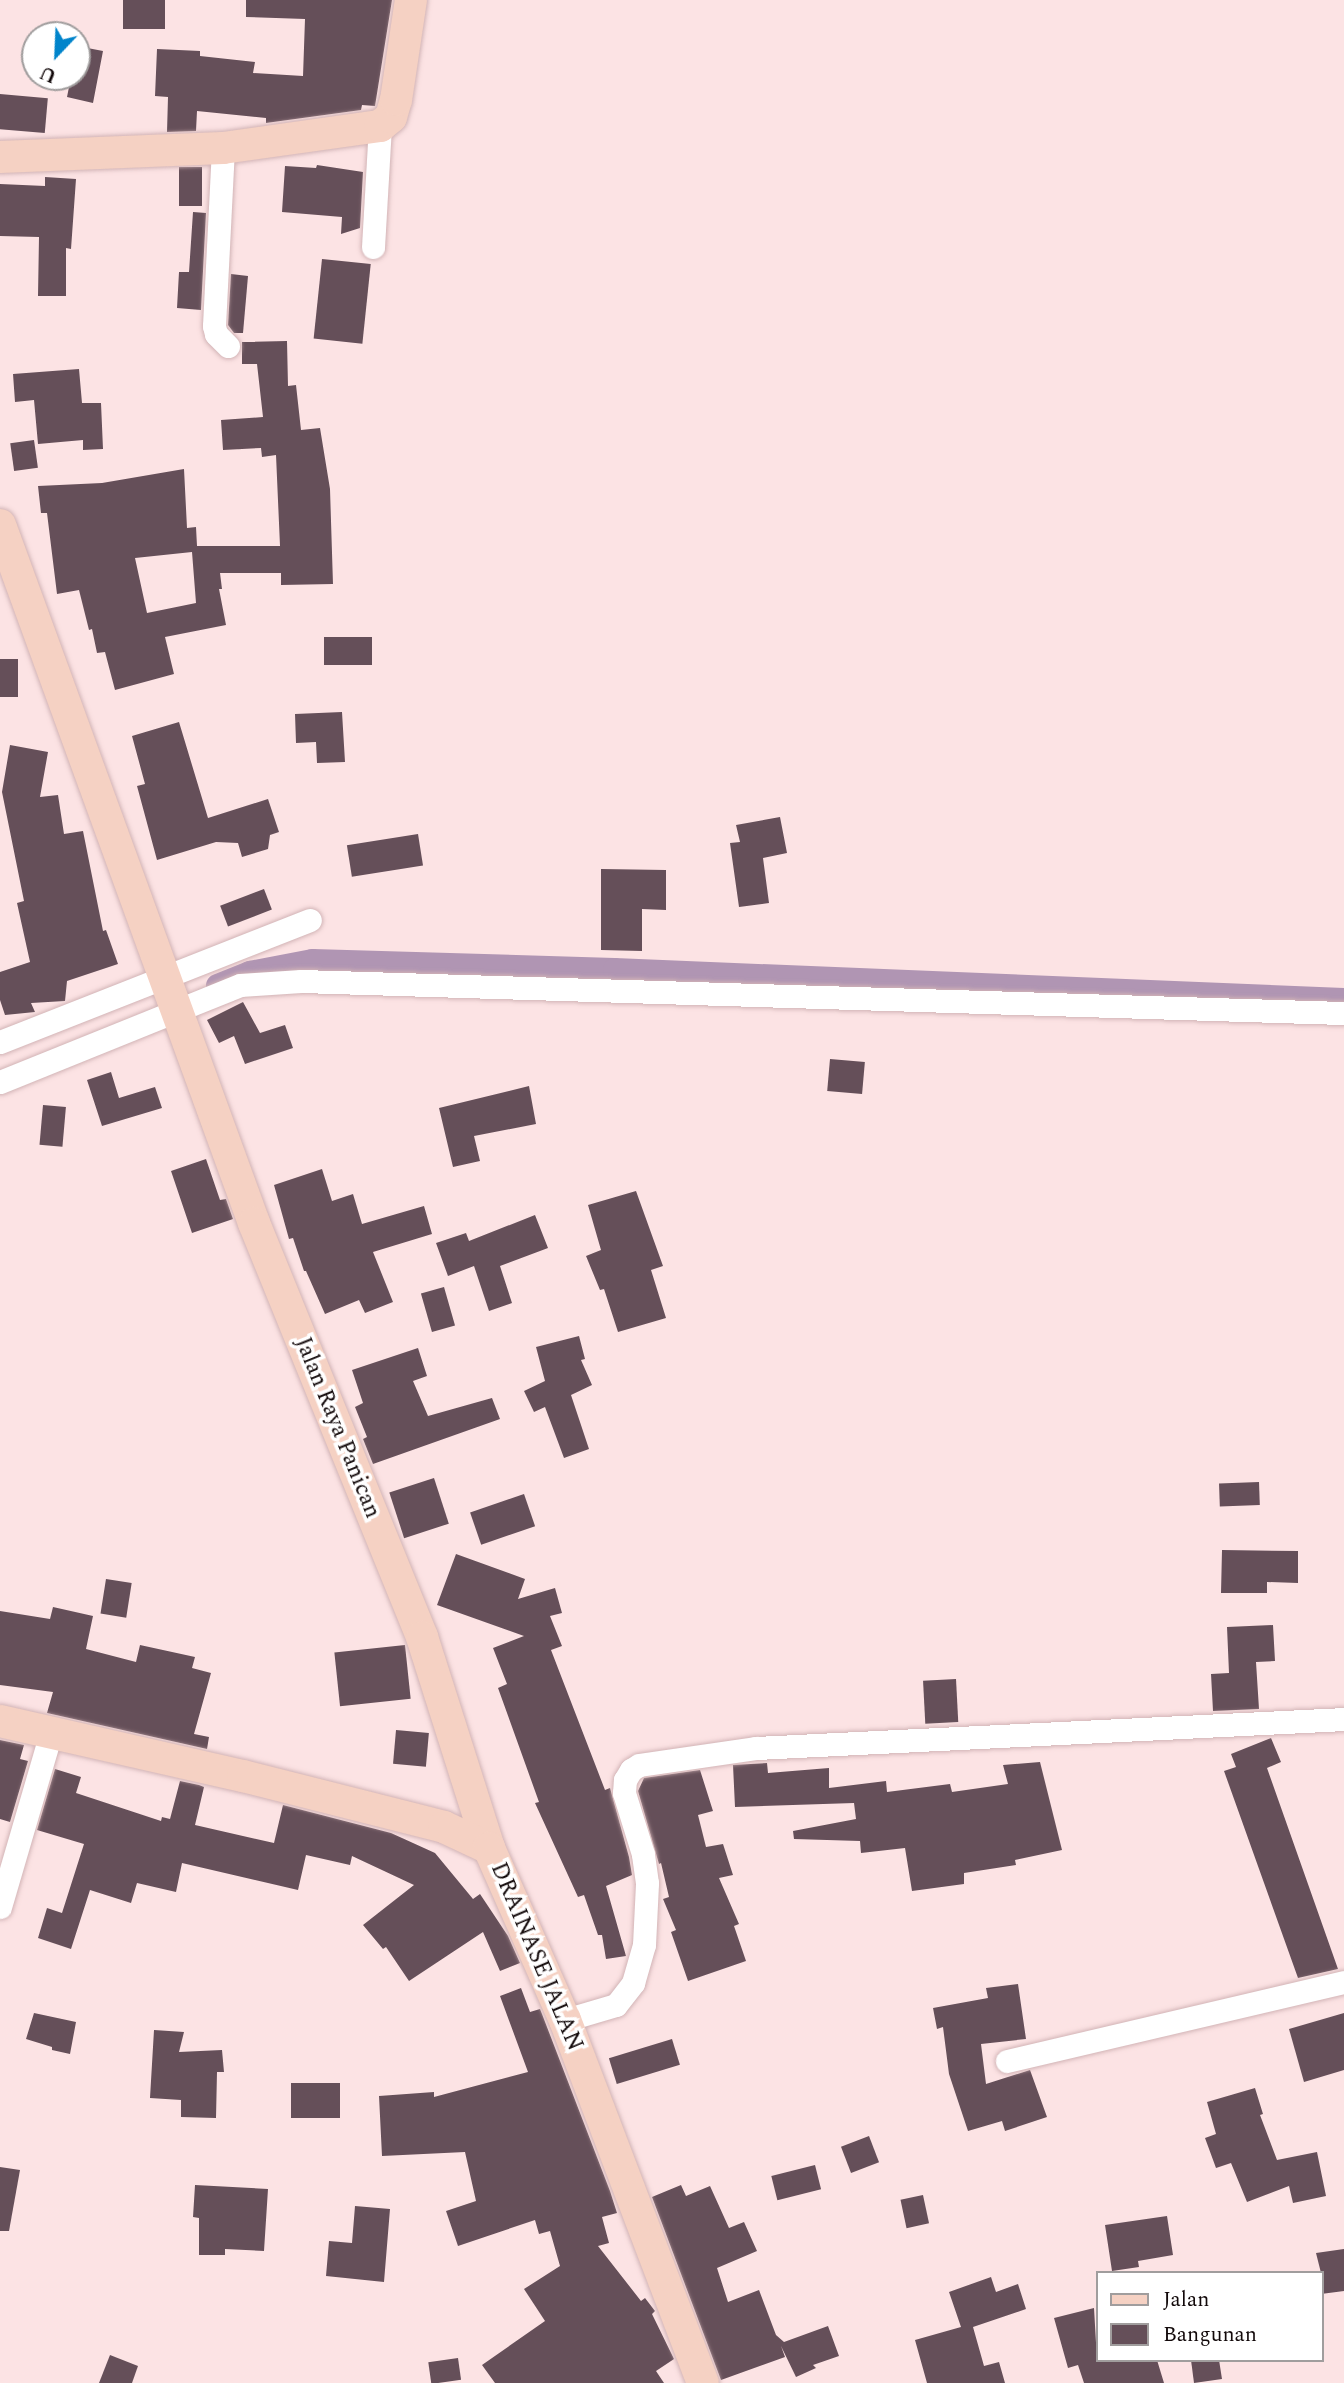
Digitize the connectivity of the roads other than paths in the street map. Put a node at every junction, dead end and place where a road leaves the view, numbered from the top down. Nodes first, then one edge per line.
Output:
1 (411, 0) edge
2 (380, 126) junction
3 (223, 148) junction
4 (0, 157) edge
5 (373, 247) dead end
6 (228, 346) dead end
7 (0, 525) edge
8 (310, 920) dead end
9 (167, 979) junction
10 (178, 1011) junction
11 (1344, 1013) edge
12 (0, 1042) edge
13 (0, 1083) edge
14 (0, 1721) edge
15 (1343, 1721) edge
16 (51, 1734) junction
17 (489, 1848) junction
18 (0, 1907) edge
19 (1344, 1982) edge
20 (565, 2020) junction
21 (1007, 2061) dead end
22 (703, 2383) edge

1 - 2 street
2 - 3 street
2 - 5 street
3 - 4 street
3 - 6 street
7 - 9 street, Jalan Raya Panican
8 - 9 street
9 - 10 street, Jalan Raya Panican
9 - 12 street
10 - 11 street
10 - 13 street
10 - 17 street, Jalan Raya Panican
14 - 16 street, DRAINASE JALAN
15 - 20 street
16 - 17 street, DRAINASE JALAN
16 - 18 street
17 - 20 street, DRAINASE JALAN
19 - 21 street
20 - 22 street, DRAINASE JALAN

